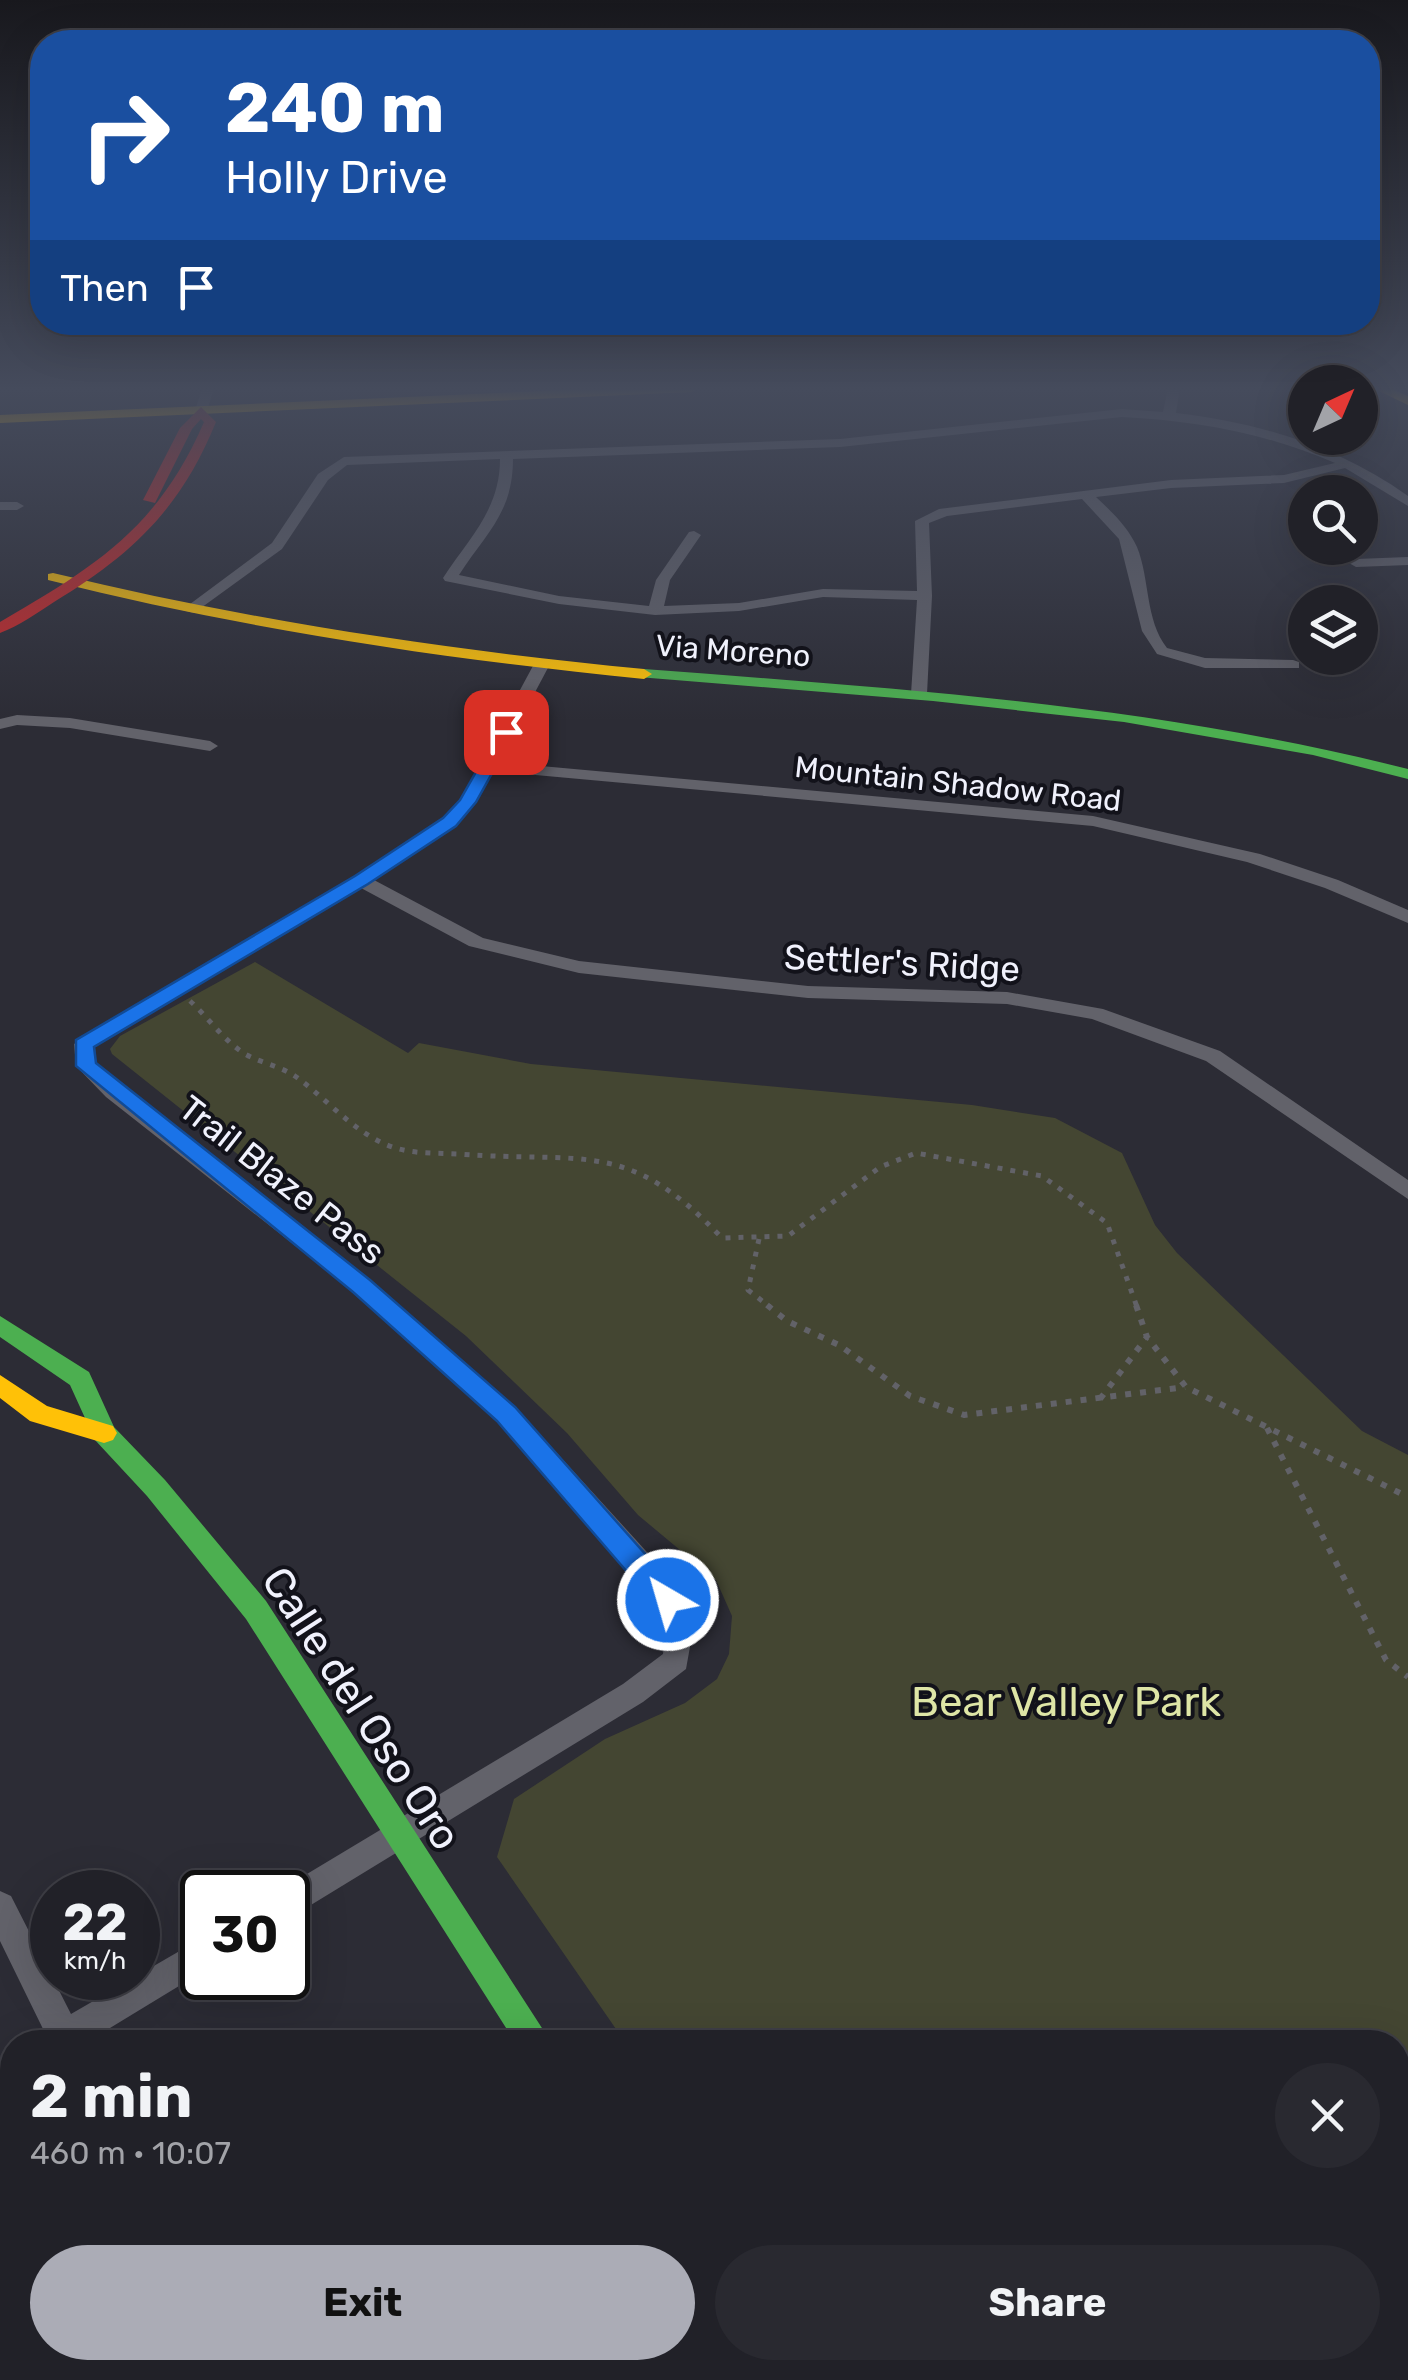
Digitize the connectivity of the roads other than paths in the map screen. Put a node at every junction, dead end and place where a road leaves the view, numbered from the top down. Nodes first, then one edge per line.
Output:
1 (149, 499) edge
2 (308, 499) edge
3 (504, 499) edge
4 (1051, 499) edge
5 (1089, 499) edge
6 (0, 506) edge
7 (16, 506) dead end
8 (694, 535) dead end
9 (1408, 561) edge
10 (1378, 562) edge
11 (65, 580) junction
12 (925, 596) junction
13 (0, 607) edge
14 (190, 610) junction
15 (655, 610) junction
16 (0, 628) edge
17 (542, 664) junction
18 (1288, 664) edge
19 (919, 694) junction
20 (3, 722) edge
21 (210, 746) dead end
22 (489, 766) junction
23 (1408, 774) edge
24 (361, 880) junction
25 (1408, 917) edge
26 (1408, 1192) edge
27 (0, 1325) edge
28 (0, 1386) edge
29 (104, 1433) junction
30 (400, 1835) junction
31 (310, 1890) edge
32 (0, 1907) edge
33 (180, 1968) edge
34 (57, 2030) edge
35 (80, 2030) edge
36 (526, 2030) edge

1 - 11 main road
2 - 14 street
3 - 15 street
4 - 12 street
5 - 18 street
6 - 7 street
8 - 15 street
9 - 10 street
11 - 13 main road
11 - 14 main road, Via Moreno
11 - 16 main road
12 - 15 street
12 - 19 street
14 - 17 main road, Via Moreno
17 - 19 main road, Via Moreno
17 - 22 street
19 - 23 main road, Via Moreno
20 - 21 street
22 - 24 street
22 - 25 street, Mountain Shadow Road
24 - 26 street, Settler's Ridge
24 - 30 street, Trail Blaze Pass
27 - 29 main road, Calle del Oso Oro
28 - 29 main road
29 - 30 main road, Calle del Oso Oro
30 - 31 street
30 - 36 main road, Calle del Oso Oro
32 - 34 street
33 - 35 street

